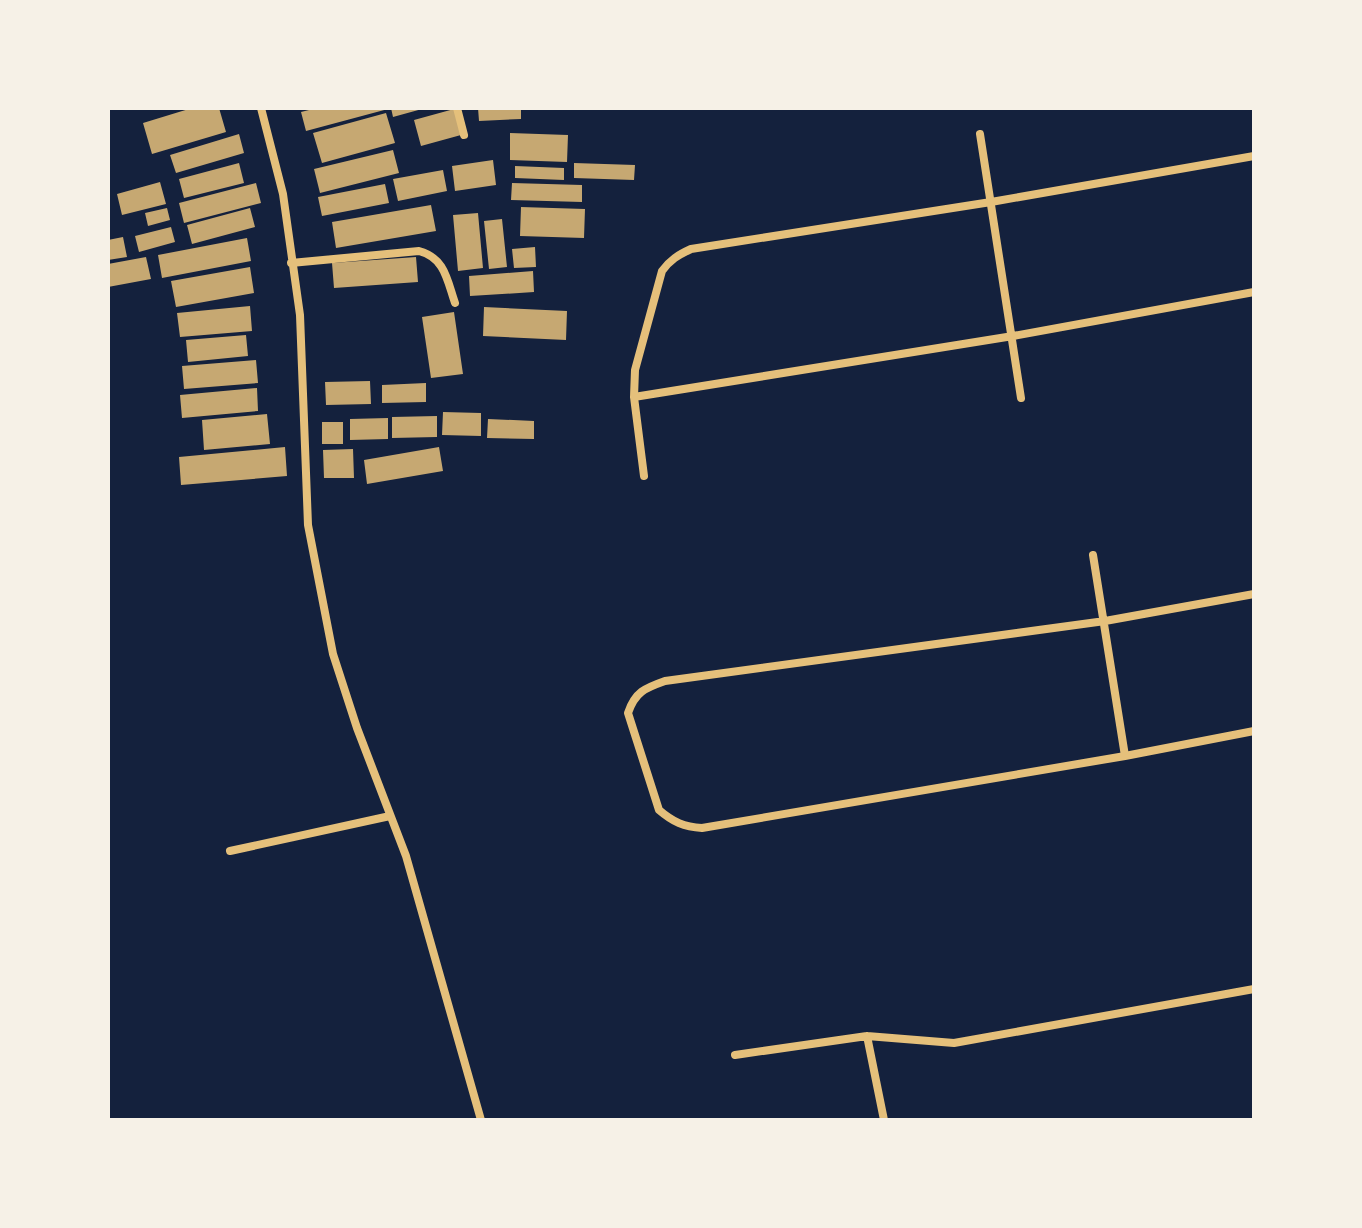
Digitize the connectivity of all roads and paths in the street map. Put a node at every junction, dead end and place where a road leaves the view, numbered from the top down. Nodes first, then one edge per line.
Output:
1 (261, 108) edge
2 (457, 108) edge
3 (980, 134) dead end
4 (464, 135) dead end
5 (1254, 156) edge
6 (991, 202) junction
7 (291, 263) junction
8 (1254, 292) edge
9 (455, 303) dead end
10 (1013, 336) junction
11 (634, 397) junction
12 (1021, 398) dead end
13 (644, 476) dead end
14 (1093, 555) dead end
15 (1254, 594) edge
16 (1105, 621) junction
17 (1254, 731) edge
18 (1125, 756) junction
19 (390, 816) junction
20 (230, 851) dead end
21 (1254, 989) edge
22 (867, 1036) junction
23 (735, 1055) dead end
24 (481, 1120) edge
25 (884, 1120) edge

1 - 7 street
2 - 4 street
3 - 6 street
5 - 6 street
6 - 10 street
6 - 11 street
7 - 9 street
7 - 19 street
8 - 10 street
10 - 11 street
10 - 12 street
11 - 13 street
14 - 16 street
15 - 16 street
16 - 18 street
16 - 18 street
17 - 18 street
19 - 20 street
19 - 24 street
21 - 22 street
22 - 23 street
22 - 25 street

